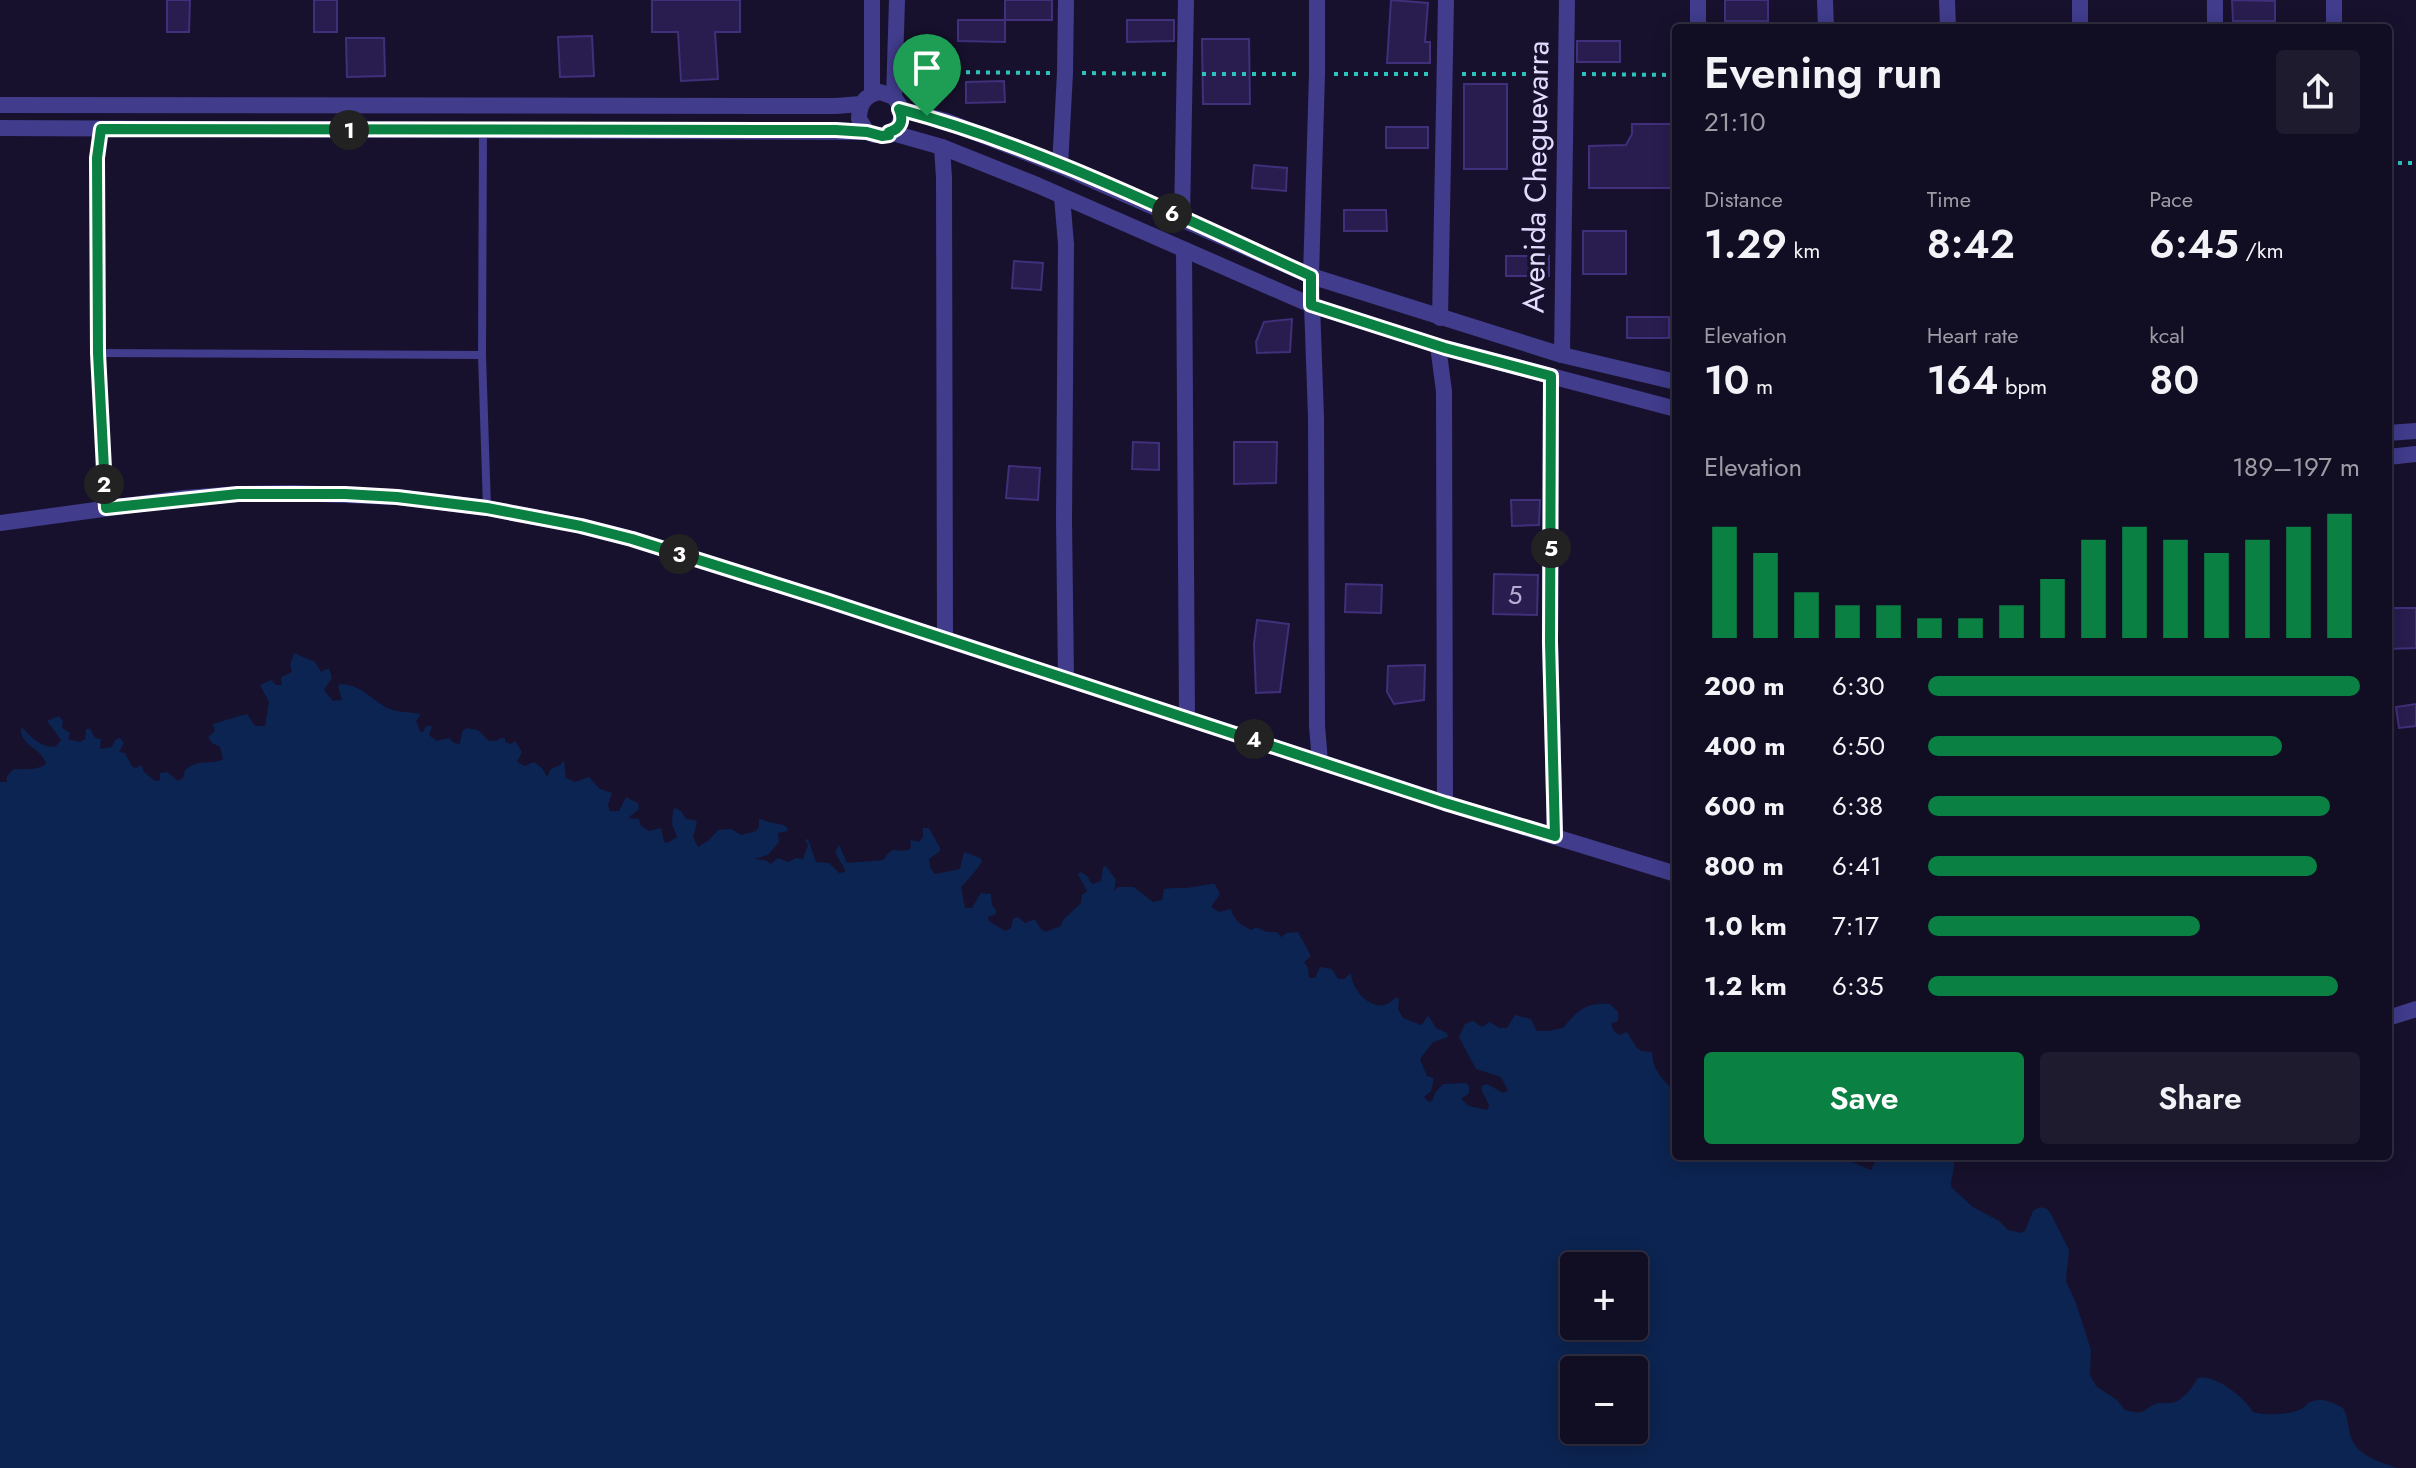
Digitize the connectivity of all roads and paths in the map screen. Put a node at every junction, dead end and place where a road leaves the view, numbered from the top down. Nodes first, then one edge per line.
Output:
1 (872, 0) edge
2 (897, 0) edge
3 (1066, 0) edge
4 (1186, 0) edge
5 (1317, 0) edge
6 (1446, 0) edge
7 (1567, 0) edge
8 (1698, 0) edge
9 (1825, 0) edge
10 (1947, 0) edge
11 (2080, 0) edge
12 (2215, 0) edge
13 (2334, 0) edge
14 (1698, 24) edge
15 (1826, 24) edge
16 (1948, 24) edge
17 (2080, 24) edge
18 (2215, 24) edge
19 (2334, 24) edge
20 (867, 99) junction
21 (896, 103) junction
22 (0, 105) edge
23 (0, 128) edge
24 (101, 129) junction
25 (483, 131) junction
26 (867, 132) junction
27 (889, 132) junction
28 (942, 147) junction
29 (2392, 163) edge
30 (2416, 163) edge
31 (1060, 166) junction
32 (1062, 197) junction
33 (1182, 218) junction
34 (1184, 250) junction
35 (1311, 276) junction
36 (1311, 305) junction
37 (1440, 318) junction
38 (1438, 346) junction
39 (98, 353) junction
40 (482, 355) junction
41 (1562, 355) junction
42 (1551, 376) junction
43 (1672, 381) edge
44 (1672, 408) edge
45 (2416, 431) edge
46 (2392, 433) edge
47 (2416, 454) edge
48 (2392, 457) edge
49 (106, 508) junction
50 (487, 508) junction
51 (0, 523) edge
52 (945, 639) junction
53 (1066, 678) junction
54 (1187, 717) junction
55 (1320, 762) junction
56 (1445, 803) junction
57 (1555, 836) junction
58 (1672, 873) edge
59 (2416, 1009) edge
60 (2392, 1017) edge

1 - 20 street
2 - 21 street
3 - 31 street
4 - 33 street
5 - 35 street
6 - 37 street
7 - 41 street, Avenida Cheguevarra
8 - 14 street
9 - 15 street
10 - 16 street
11 - 17 street
12 - 18 street
13 - 19 street
20 - 21 street
20 - 22 street
20 - 26 street
21 - 27 street
21 - 31 street
23 - 24 street
24 - 25 street
24 - 39 lane
25 - 26 street
25 - 40 lane
26 - 27 street
27 - 28 street
28 - 32 street
28 - 52 street
29 - 30 path
31 - 33 street
32 - 34 street
32 - 53 street
33 - 35 street
34 - 36 street
34 - 54 street
35 - 36 street
35 - 37 street
36 - 38 street
36 - 55 street
37 - 41 street
38 - 42 street
38 - 56 street
39 - 40 lane
39 - 49 lane
40 - 50 lane
41 - 43 street
42 - 44 street
42 - 57 street
45 - 46 street
47 - 48 street
49 - 50 street
49 - 51 street
50 - 52 street
52 - 53 street
53 - 54 street
54 - 55 street
55 - 56 street
56 - 57 street
57 - 58 street
59 - 60 street

